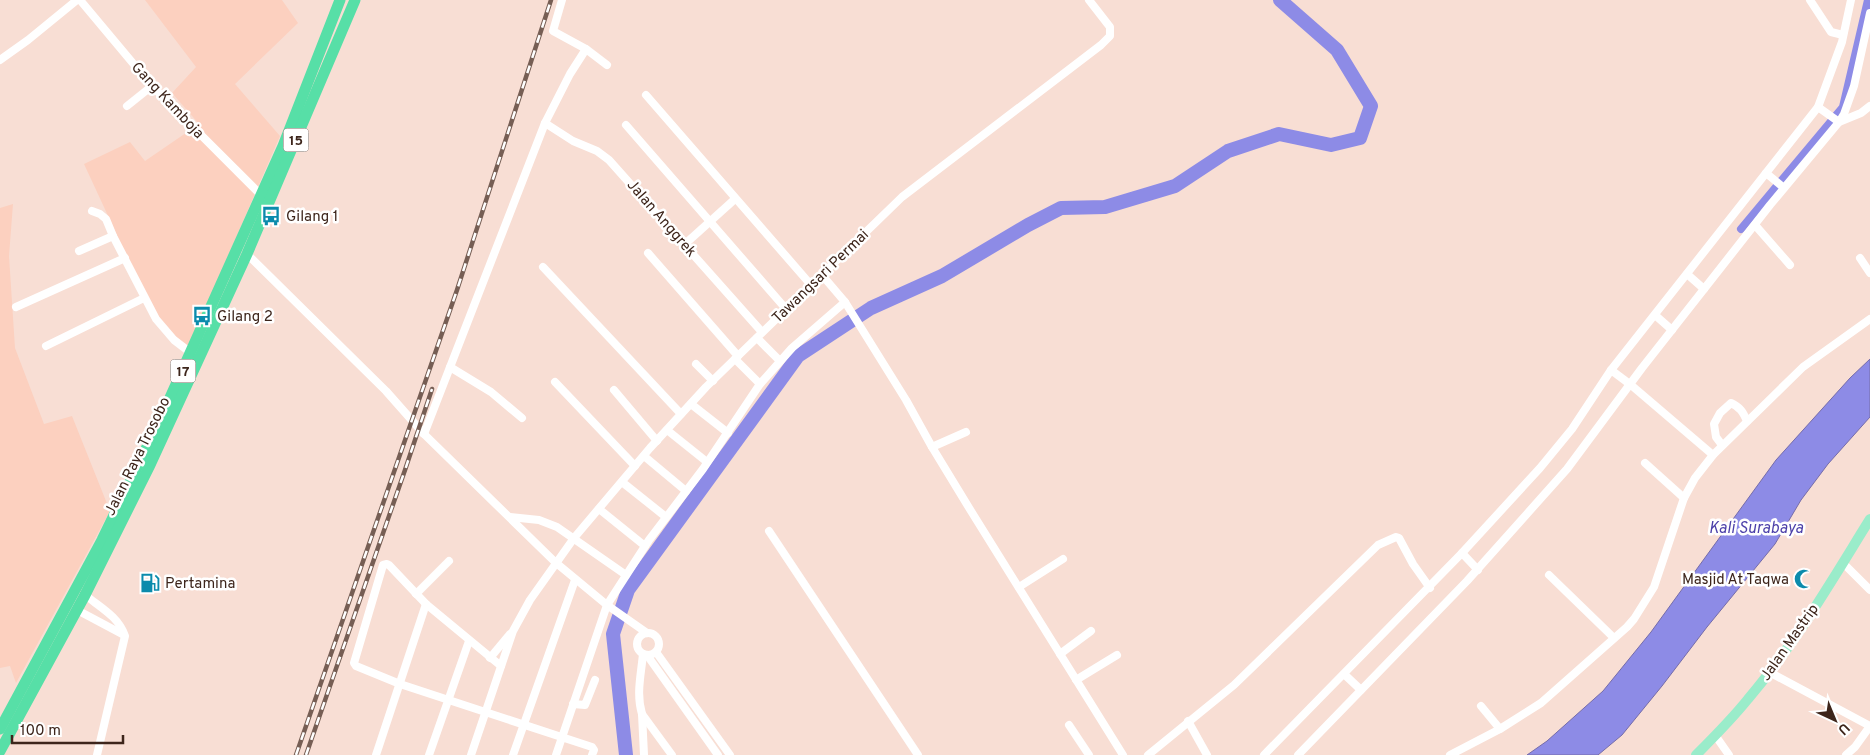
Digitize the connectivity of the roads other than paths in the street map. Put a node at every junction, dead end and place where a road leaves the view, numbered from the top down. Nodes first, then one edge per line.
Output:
1 (78, 0) edge
2 (340, 0) edge
3 (356, 0) edge
4 (562, 0) edge
5 (1088, 0) edge
6 (1810, 0) edge
7 (1852, 0) edge
8 (1870, 13) edge
9 (1843, 35) junction
10 (586, 49) junction
11 (0, 60) edge
12 (607, 65) dead end
13 (152, 86) junction
14 (646, 96) dead end
15 (127, 106) dead end
16 (1870, 106) edge
17 (1821, 109) junction
18 (1837, 121) junction
19 (545, 123) junction
20 (626, 125) dead end
21 (1768, 174) junction
22 (1783, 187) junction
23 (261, 195) junction
24 (735, 200) junction
25 (92, 211) dead end
26 (710, 222) junction
27 (1755, 225) junction
28 (113, 236) junction
29 (685, 244) junction
30 (79, 251) dead end
31 (648, 253) dead end
32 (247, 254) junction
33 (125, 258) junction
34 (1860, 258) dead end
35 (1790, 265) dead end
36 (543, 267) dead end
37 (1870, 273) edge
38 (822, 275) junction
39 (1688, 275) junction
40 (811, 285) junction
41 (1702, 288) junction
42 (144, 298) junction
43 (846, 304) junction
44 (16, 307) dead end
45 (786, 309) junction
46 (1656, 316) junction
47 (1870, 319) edge
48 (1670, 328) junction
49 (760, 335) junction
50 (46, 346) dead end
51 (191, 353) junction
52 (737, 358) junction
53 (780, 362) junction
54 (696, 364) dead end
55 (450, 367) junction
56 (1614, 372) junction
57 (713, 381) junction
58 (555, 382) dead end
59 (760, 384) junction
60 (1630, 384) junction
61 (614, 390) dead end
62 (691, 404) junction
63 (681, 414) junction
64 (522, 418) dead end
65 (1746, 421) junction
66 (667, 430) junction
67 (966, 432) dead end
68 (728, 433) junction
69 (424, 434) junction
70 (657, 441) junction
71 (1722, 445) junction
72 (932, 447) junction
73 (1713, 455) junction
74 (644, 456) junction
75 (707, 462) junction
76 (1646, 463) dead end
77 (635, 466) junction
78 (622, 482) junction
79 (686, 491) junction
80 (1684, 498) junction
81 (598, 509) junction
82 (510, 517) junction
83 (666, 518) junction
84 (1870, 519) edge
85 (769, 531) dead end
86 (574, 538) junction
87 (645, 546) junction
88 (1464, 555) junction
89 (1063, 559) dead end
90 (449, 561) dead end
91 (555, 562) junction
92 (1843, 563) junction
93 (1477, 569) junction
94 (626, 574) junction
95 (1549, 575) dead end
96 (575, 580) junction
97 (1019, 587) junction
98 (1430, 588) junction
99 (1870, 590) edge
100 (416, 594) junction
101 (84, 596) junction
102 (426, 604) junction
103 (609, 607) junction
104 (77, 610) junction
105 (631, 622) junction
106 (513, 631) junction
107 (1091, 631) dead end
108 (647, 633) junction
109 (124, 635) junction
110 (1614, 638) junction
111 (468, 641) junction
112 (637, 643) junction
113 (656, 652) junction
114 (1060, 654) junction
115 (645, 655) junction
116 (1117, 655) dead end
117 (490, 658) junction
118 (501, 666) junction
119 (1769, 672) junction
120 (1345, 675) junction
121 (595, 680) dead end
122 (1076, 680) junction
123 (400, 684) junction
124 (1360, 689) junction
125 (448, 698) junction
126 (573, 704) junction
127 (1480, 706) dead end
128 (486, 711) junction
129 (642, 714) junction
130 (1188, 721) junction
131 (524, 724) junction
132 (710, 726) junction
133 (1069, 726) dead end
134 (1870, 726) edge
135 (0, 729) edge
136 (1500, 729) junction
137 (702, 732) junction
138 (1715, 735) junction
139 (562, 737) junction
140 (0, 751) edge
141 (97, 755) edge
142 (376, 755) edge
143 (429, 755) edge
144 (471, 755) edge
145 (513, 755) edge
146 (556, 755) edge
147 (592, 755) edge
148 (644, 755) edge
149 (672, 755) edge
150 (718, 755) edge
151 (730, 755) edge
152 (918, 755) edge
153 (1089, 755) edge
154 (1123, 755) edge
155 (1148, 755) edge
156 (1208, 755) edge
157 (1264, 755) edge
158 (1298, 755) edge
159 (1450, 755) edge
160 (1696, 755) edge
161 (1729, 755) edge
162 (1846, 755) edge

1 - 11 street
1 - 13 street, Gang Kamboja
2 - 23 highway, Jalan Raya Trosobo / 17
3 - 32 highway, Jalan Raya Trosobo / 15
4 - 10 street
5 - 38 street, Tawangsari Permai
6 - 9 street
7 - 9 street
8 - 18 street
9 - 17 street
10 - 12 street
10 - 19 street
13 - 15 street
13 - 23 street, Gang Kamboja
14 - 24 street
16 - 18 street
17 - 18 street
17 - 21 street
18 - 22 street
19 - 29 street, Jalan Anggrek
19 - 55 street
20 - 26 street
21 - 22 street
21 - 39 street
22 - 27 street
23 - 51 highway, Jalan Raya Trosobo / 17
24 - 26 street
24 - 40 street
25 - 28 street
26 - 29 street
26 - 45 street
27 - 35 street
27 - 41 street
28 - 30 street
28 - 33 street
29 - 49 street, Jalan Anggrek
31 - 52 street
32 - 69 street
32 - 101 highway, Jalan Raya Trosobo / 17
33 - 42 street
33 - 44 street
34 - 37 street
36 - 63 street
38 - 40 street, Tawangsari Permai
38 - 43 street
39 - 41 street
39 - 46 street
40 - 45 street, Tawangsari Permai
41 - 48 street
42 - 50 street
42 - 51 street
43 - 53 street
43 - 72 street
45 - 49 street, Tawangsari Permai
46 - 48 street
46 - 56 street
47 - 65 street
48 - 60 street
49 - 52 street, Tawangsari Permai
49 - 53 street, Jalan Anggrek
51 - 135 highway, Jalan Raya Trosobo / 17
52 - 57 street, Tawangsari Permai
52 - 59 street
53 - 59 street
54 - 57 street
55 - 64 street
55 - 69 street
56 - 60 street
56 - 88 street
57 - 62 street, Tawangsari Permai
58 - 77 street
59 - 68 street
60 - 73 street
60 - 93 street
61 - 70 street
62 - 63 street, Tawangsari Permai
62 - 68 street
63 - 66 street, Tawangsari Permai
65 - 71 street
65 - 71 street
66 - 70 street, Tawangsari Permai
66 - 75 street
67 - 72 street
68 - 75 street
69 - 82 street
70 - 74 street, Tawangsari Permai
71 - 73 street
72 - 97 street
73 - 80 street
74 - 77 street, Tawangsari Permai
74 - 79 street
75 - 79 street
76 - 80 street
77 - 78 street, Tawangsari Permai
78 - 81 street, Tawangsari Permai
78 - 83 street
79 - 83 street
80 - 110 street
81 - 86 street, Tawangsari Permai
81 - 87 street
82 - 86 street
82 - 91 street
83 - 87 street
84 - 92 main road, Jalan Mastrip
85 - 152 street
86 - 91 street, Tawangsari Permai
86 - 94 street
87 - 94 street
88 - 93 street
88 - 98 street
89 - 97 street
90 - 100 street
91 - 96 street
91 - 106 street, Tawangsari Permai
92 - 99 street
92 - 119 main road, Jalan Mastrip
93 - 124 street
94 - 103 street
95 - 110 street
96 - 103 street
96 - 131 street
97 - 114 street
98 - 120 street
98 - 130 street
100 - 102 street
100 - 123 street
101 - 104 highway, Jalan Raya Trosobo / 17
101 - 109 street
102 - 111 street
102 - 123 street
103 - 105 street
103 - 126 street
104 - 109 street
104 - 140 highway, Jalan Raya Trosobo / 17
105 - 108 street
105 - 112 street
106 - 117 street
106 - 118 street
107 - 114 street
108 - 112 street
108 - 113 street
109 - 141 street
110 - 136 street
111 - 117 street
111 - 125 street
112 - 115 street
113 - 115 street
113 - 132 street
114 - 122 street
115 - 129 street
115 - 137 street
116 - 122 street
117 - 118 street
118 - 128 street
119 - 134 street
119 - 138 main road, Jalan Mastrip
120 - 124 street
120 - 157 street
121 - 126 street
122 - 154 street
123 - 125 street
123 - 142 street
124 - 158 street
125 - 128 street
125 - 143 street
126 - 139 street
127 - 136 street
128 - 131 street
128 - 144 street
129 - 148 street
129 - 149 street
130 - 155 street
130 - 156 street
131 - 139 street
131 - 145 street
132 - 137 street
132 - 151 street
133 - 153 street
134 - 162 street
136 - 159 street
137 - 150 street
138 - 160 main road, Jalan Mastrip
138 - 161 street
139 - 146 street
139 - 147 street

